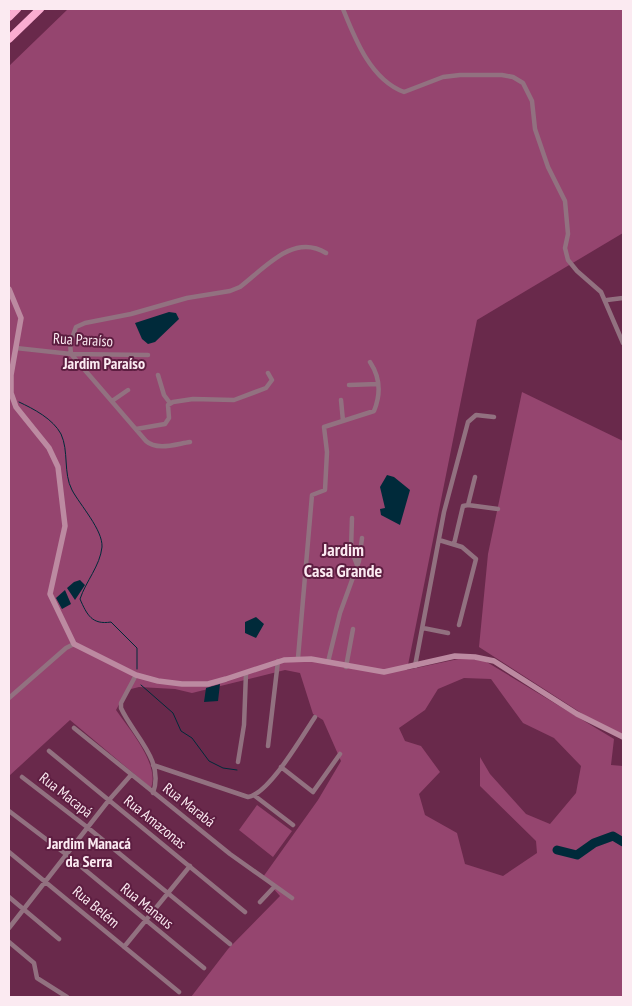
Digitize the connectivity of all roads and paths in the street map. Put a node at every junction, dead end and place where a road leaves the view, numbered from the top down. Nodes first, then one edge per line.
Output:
1 (17, 9) edge
2 (40, 9) edge
3 (343, 9) edge
4 (9, 17) edge
5 (9, 39) edge
6 (326, 253) dead end
7 (9, 289) edge
8 (623, 298) edge
9 (607, 300) junction
10 (623, 343) edge
11 (16, 348) junction
12 (71, 354) junction
13 (148, 355) dead end
14 (370, 362) dead end
15 (268, 373) dead end
16 (158, 375) dead end
17 (378, 384) junction
18 (349, 385) dead end
19 (128, 390) dead end
20 (341, 400) dead end
21 (112, 401) junction
22 (170, 403) junction
23 (494, 416) dead end
24 (343, 421) junction
25 (136, 429) junction
26 (190, 442) dead end
27 (475, 477) dead end
28 (468, 505) junction
29 (498, 509) dead end
30 (352, 518) dead end
31 (362, 538) dead end
32 (439, 540) junction
33 (454, 544) junction
34 (357, 565) junction
35 (459, 624) dead end
36 (423, 628) junction
37 (353, 629) dead end
38 (448, 633) dead end
39 (74, 644) junction
40 (298, 658) junction
41 (278, 661) junction
42 (328, 662) junction
43 (416, 666) junction
44 (346, 667) junction
45 (246, 673) junction
46 (136, 675) junction
47 (9, 698) edge
48 (315, 717) dead end
49 (74, 728) dead end
50 (623, 737) edge
51 (268, 746) dead end
52 (49, 751) dead end
53 (340, 754) dead end
54 (238, 762) dead end
55 (153, 766) junction
56 (280, 767) junction
57 (131, 775) junction
58 (22, 778) dead end
59 (153, 793) junction
60 (254, 796) junction
61 (109, 800) junction
62 (9, 811) edge
63 (293, 825) dead end
64 (87, 827) junction
65 (9, 852) edge
66 (67, 855) junction
67 (190, 866) junction
68 (45, 881) junction
69 (275, 886) junction
70 (169, 892) junction
71 (9, 898) edge
72 (292, 898) dead end
73 (260, 902) dead end
74 (22, 910) junction
75 (245, 912) dead end
76 (146, 921) junction
77 (9, 928) edge
78 (59, 939) dead end
79 (9, 942) edge
80 (230, 944) dead end
81 (124, 947) junction
82 (204, 968) dead end
83 (179, 992) dead end
84 (67, 997) edge

1 - 4 highway
2 - 5 highway
3 - 9 street
6 - 12 street
7 - 11 main road
8 - 9 street
9 - 10 street
11 - 12 street, Rua Paraíso
11 - 39 main road
12 - 13 street, Rua Paraíso
12 - 21 street
14 - 17 street
15 - 22 street
16 - 22 street
17 - 18 street
17 - 24 street
19 - 21 street
20 - 24 street
21 - 25 street
22 - 25 street
23 - 32 street
24 - 40 street
25 - 26 street
27 - 28 street
28 - 29 street
28 - 33 street
30 - 34 street
31 - 34 street
32 - 33 street
32 - 36 street
33 - 35 street
34 - 42 street
36 - 38 street
36 - 43 street
37 - 44 street
39 - 46 main road
39 - 47 street
40 - 41 main road
40 - 42 main road
41 - 45 main road
41 - 51 street
42 - 44 main road
43 - 44 main road
43 - 50 main road
45 - 46 main road
45 - 54 street
46 - 55 street
48 - 56 street
49 - 57 street, Rua Marabá
52 - 61 street, Rua Amazonas
53 - 56 street
55 - 59 street
55 - 60 street
56 - 60 street
57 - 59 street, Rua Marabá
57 - 61 street
58 - 64 street, Rua Macapá
59 - 69 street, Rua Marabá
60 - 63 street
61 - 64 street
61 - 67 street, Rua Amazonas
62 - 66 street, Rua Manaus
64 - 66 street
64 - 70 street, Rua Macapá
65 - 68 street, Rua Belém
66 - 68 street
66 - 76 street, Rua Manaus
67 - 70 street
67 - 75 street, Rua Amazonas
68 - 74 street
68 - 81 street, Rua Belém
69 - 72 street, Rua Marabá
69 - 73 street
70 - 76 street
70 - 80 street, Rua Macapá
71 - 74 street
74 - 77 street
74 - 78 street
76 - 81 street
76 - 82 street, Rua Manaus
79 - 84 street
81 - 83 street, Rua Belém

